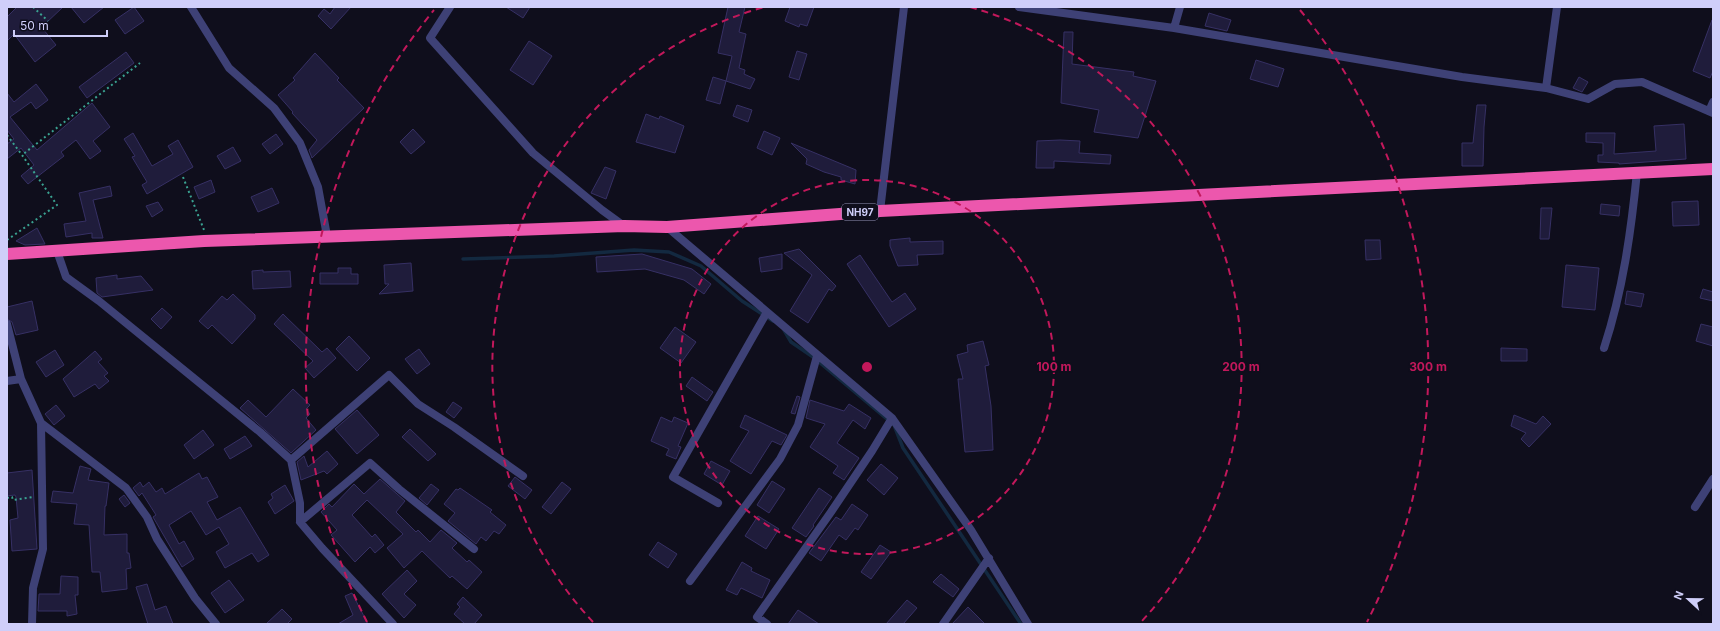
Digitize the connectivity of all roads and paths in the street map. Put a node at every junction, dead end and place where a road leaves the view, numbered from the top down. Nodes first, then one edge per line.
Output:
1 (33, 7) edge
2 (191, 7) edge
3 (450, 7) edge
4 (904, 7) edge
5 (1019, 7) edge
6 (1180, 7) edge
7 (1557, 7) edge
8 (1058, 9) edge
9 (48, 21) dead end
10 (1174, 28) junction
11 (140, 63) dead end
12 (1546, 88) junction
13 (1713, 102) edge
14 (1711, 112) edge
15 (7, 135) edge
16 (22, 155) junction
17 (1713, 169) edge
18 (1638, 172) junction
19 (183, 177) dead end
20 (880, 210) junction
21 (624, 226) junction
22 (667, 227) junction
23 (327, 236) junction
24 (7, 240) edge
25 (204, 241) junction
26 (57, 251) junction
27 (7, 254) edge
28 (767, 312) junction
29 (7, 324) edge
30 (1604, 348) dead end
31 (818, 356) junction
32 (21, 379) junction
33 (7, 381) edge
34 (892, 418) junction
35 (41, 423) junction
36 (291, 460) junction
37 (523, 476) dead end
38 (1713, 479) edge
39 (42, 496) junction
40 (7, 498) edge
41 (718, 503) dead end
42 (1695, 507) dead end
43 (300, 522) junction
44 (474, 549) dead end
45 (989, 558) junction
46 (690, 581) dead end
47 (32, 624) edge
48 (216, 624) edge
49 (393, 624) edge
50 (767, 624) edge
51 (943, 624) edge
52 (1028, 624) edge

1 - 9 path
2 - 23 street
3 - 21 street
4 - 20 street
5 - 8 street
6 - 10 street
7 - 12 street
8 - 10 street
10 - 12 street
11 - 16 path
12 - 14 street
13 - 14 street
15 - 16 path
16 - 24 path
17 - 18 highway, NH97
18 - 20 highway, NH97
18 - 30 street
19 - 25 path
20 - 22 highway, NH97
21 - 22 highway, NH97
21 - 23 highway, NH97
22 - 28 street
23 - 25 highway, NH97
25 - 26 highway, NH97
26 - 27 highway, NH97
26 - 36 street
28 - 31 street
28 - 41 street
29 - 32 street
31 - 34 street
31 - 46 street
32 - 33 street
32 - 35 street
34 - 45 street
34 - 50 street
35 - 39 street
35 - 48 street
36 - 37 street
36 - 43 street
38 - 42 street
39 - 40 path
39 - 47 street
43 - 44 street
43 - 49 street
45 - 51 street
45 - 52 street

